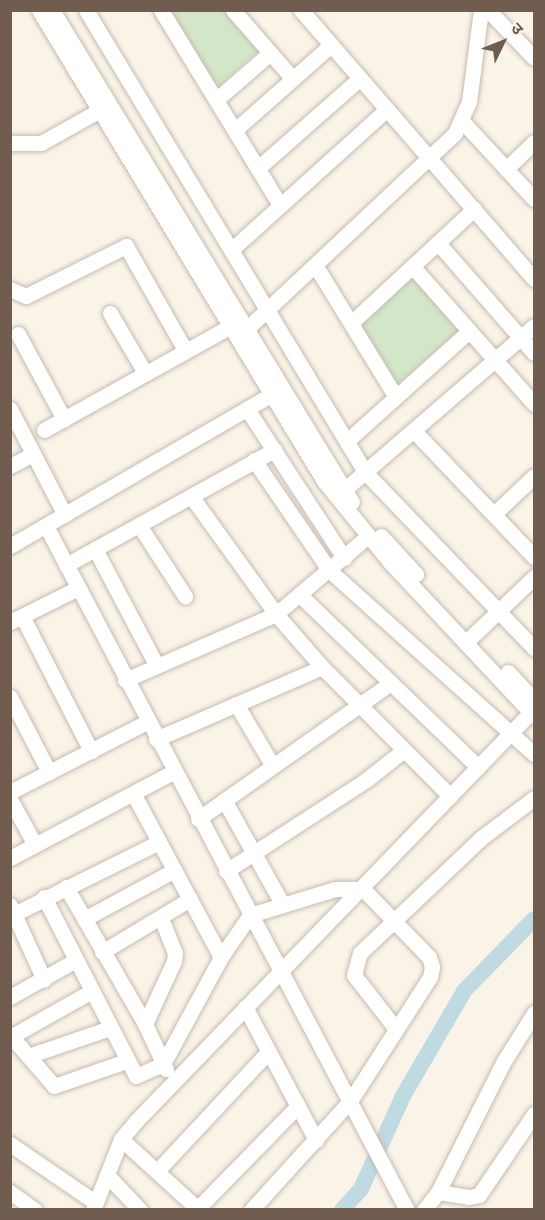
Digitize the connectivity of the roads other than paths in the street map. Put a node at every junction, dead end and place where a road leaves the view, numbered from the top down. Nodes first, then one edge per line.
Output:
1 (39, 10) edge
2 (86, 10) edge
3 (161, 10) edge
4 (233, 10) edge
5 (301, 10) edge
6 (481, 10) edge
7 (488, 10) edge
8 (59, 13) edge
9 (332, 45) junction
10 (270, 53) junction
11 (534, 58) edge
12 (360, 78) junction
13 (293, 79) junction
14 (216, 100) junction
15 (387, 109) junction
16 (100, 110) junction
17 (462, 122) junction
18 (235, 130) junction
19 (534, 142) edge
20 (10, 143) edge
21 (429, 157) junction
22 (258, 168) junction
23 (506, 169) junction
24 (534, 199) edge
25 (280, 205) junction
26 (474, 209) junction
27 (438, 243) junction
28 (231, 250) junction
29 (315, 265) junction
30 (412, 266) junction
31 (534, 279) edge
32 (10, 289) edge
33 (267, 310) junction
34 (110, 313) dead end
35 (351, 323) junction
36 (534, 326) edge
37 (238, 329) junction
38 (470, 331) junction
39 (18, 334) dead end
40 (521, 338) junction
41 (185, 350) junction
42 (534, 353) edge
43 (496, 360) junction
44 (145, 373) junction
45 (271, 395) junction
46 (396, 397) junction
47 (534, 404) edge
48 (10, 409) edge
49 (247, 409) junction
50 (64, 419) junction
51 (44, 430) dead end
52 (415, 432) junction
53 (346, 441) junction
54 (274, 450) junction
55 (33, 454) junction
56 (254, 460) junction
57 (10, 466) edge
58 (365, 472) junction
59 (534, 476) edge
60 (344, 490) junction
61 (190, 496) junction
62 (494, 514) junction
63 (65, 515) junction
64 (318, 520) junction
65 (139, 525) junction
66 (46, 526) junction
67 (301, 531) junction
68 (368, 536) junction
69 (10, 546) edge
70 (95, 549) junction
71 (534, 557) edge
72 (344, 558) junction
73 (66, 565) junction
74 (330, 571) junction
75 (534, 577) edge
76 (78, 588) junction
77 (185, 596) dead end
78 (302, 597) junction
79 (499, 611) junction
80 (276, 614) junction
81 (16, 619) edge
82 (470, 639) junction
83 (534, 648) edge
84 (157, 666) junction
85 (322, 667) junction
86 (125, 680) junction
87 (391, 683) junction
88 (10, 697) edge
89 (236, 704) junction
90 (359, 707) junction
91 (533, 709) edge
92 (147, 722) junction
93 (513, 733) junction
94 (156, 739) junction
95 (404, 750) junction
96 (91, 751) junction
97 (534, 754) edge
98 (273, 766) junction
99 (478, 767) junction
100 (49, 772) junction
101 (173, 772) junction
102 (10, 792) edge
103 (134, 795) junction
104 (450, 796) junction
105 (10, 798) edge
106 (534, 798) edge
107 (224, 800) junction
108 (198, 819) junction
109 (159, 842) junction
110 (35, 845) junction
111 (254, 852) junction
112 (10, 858) edge
113 (175, 870) junction
114 (226, 871) junction
115 (66, 887) junction
116 (363, 889) junction
117 (44, 897) junction
118 (190, 899) junction
119 (283, 905) junction
120 (12, 912) edge
121 (250, 915) junction
122 (84, 919) junction
123 (161, 919) junction
124 (394, 920) junction
125 (102, 952) junction
126 (220, 957) junction
127 (76, 960) junction
128 (280, 973) junction
129 (44, 980) junction
130 (90, 992) junction
131 (10, 997) edge
132 (245, 1007) junction
133 (534, 1012) edge
134 (146, 1024) junction
135 (110, 1028) junction
136 (396, 1029) junction
137 (11, 1035) edge
138 (269, 1052) junction
139 (28, 1056) junction
140 (126, 1061) junction
141 (163, 1064) junction
142 (173, 1082) junction
143 (298, 1106) junction
144 (352, 1107) junction
145 (534, 1114) edge
146 (122, 1139) junction
147 (316, 1140) junction
148 (10, 1144) edge
149 (156, 1171) junction
150 (104, 1181) junction
151 (10, 1192) edge
152 (438, 1192) junction
153 (88, 1206) edge
154 (35, 1209) edge
155 (140, 1209) edge
156 (198, 1209) edge
157 (251, 1209) edge
158 (407, 1209) edge
159 (424, 1209) edge

1 - 16 street
2 - 28 street
3 - 14 street
4 - 10 street
5 - 9 street
6 - 17 street
7 - 11 street
8 - 37 street
9 - 12 street
9 - 13 street
10 - 13 street
10 - 14 street
12 - 15 street
12 - 22 street
13 - 18 street
14 - 18 street
15 - 21 street
15 - 25 street
16 - 20 street
16 - 37 street
17 - 21 street
17 - 23 street
18 - 22 street
19 - 23 street
21 - 26 street
21 - 29 street
22 - 25 street
23 - 24 street
25 - 28 street
26 - 27 street
26 - 31 street
27 - 30 street
27 - 40 street
28 - 33 street
29 - 33 street
29 - 35 street
30 - 35 street
30 - 38 street
32 - 41 street
33 - 37 street
33 - 53 street
34 - 44 street
35 - 46 street
36 - 40 street
37 - 41 street
37 - 45 street
37 - 60 street
38 - 43 street
38 - 46 street
39 - 50 street
40 - 42 street
40 - 43 street
41 - 44 street
43 - 47 street
43 - 52 street
44 - 50 street
45 - 49 street
45 - 68 street
46 - 53 street
48 - 55 street
49 - 54 street
49 - 63 street
50 - 51 street
52 - 58 street
52 - 62 street
53 - 58 street
54 - 56 street
54 - 64 street
55 - 57 street
55 - 63 street
56 - 61 street
56 - 67 street
58 - 60 street
58 - 79 street
59 - 62 street
60 - 82 street
61 - 65 street
61 - 80 street
62 - 71 street
63 - 66 street
64 - 67 street
64 - 72 street
65 - 70 street
65 - 77 street
66 - 69 street
66 - 73 street
67 - 74 street
68 - 72 street
68 - 82 street
70 - 73 street
70 - 84 street
72 - 74 street
73 - 76 street
74 - 78 street
74 - 93 street
75 - 79 street
76 - 81 street
76 - 86 street
78 - 80 street
78 - 87 street
79 - 82 street
79 - 83 street
80 - 84 street
80 - 85 street
81 - 96 street
82 - 91 street
84 - 86 street
85 - 89 street
85 - 90 street
86 - 92 street
87 - 90 street
87 - 99 street
88 - 100 street
89 - 94 street
89 - 98 street
90 - 95 street
90 - 98 street
91 - 93 street
92 - 94 street
92 - 96 street
93 - 97 street
93 - 99 street
94 - 101 street
95 - 104 street
95 - 111 street
96 - 100 street
98 - 107 street
99 - 104 street
100 - 102 street
101 - 103 street
101 - 108 street
103 - 109 street
103 - 110 street
104 - 116 street
105 - 110 street
106 - 124 street
107 - 108 street
107 - 111 street
108 - 114 street
109 - 113 street
109 - 115 street
110 - 112 street
111 - 114 street
111 - 119 street
113 - 118 street
113 - 122 street
114 - 121 street
115 - 117 street
115 - 122 street
116 - 119 street
116 - 124 street
116 - 128 street
117 - 120 street
117 - 127 street
118 - 123 street
118 - 126 street
119 - 121 street
120 - 129 street
121 - 126 street
121 - 128 street
122 - 125 street
123 - 125 street
123 - 134 street
124 - 136 street
124 - 136 street
125 - 134 street
126 - 141 street
127 - 129 street
127 - 130 street
128 - 132 street
128 - 144 street
129 - 131 street
130 - 135 street
130 - 137 street
132 - 138 street
132 - 142 street
133 - 152 street
134 - 141 street
135 - 139 street
135 - 140 street
136 - 144 street
137 - 139 street
138 - 143 street
138 - 149 street
139 - 140 street
140 - 141 street
141 - 142 street
142 - 146 street
143 - 147 street
143 - 156 street
144 - 147 street
144 - 158 street
145 - 152 street
146 - 149 street
146 - 150 street
147 - 157 street
148 - 153 street
149 - 156 street
150 - 153 street
150 - 155 street
151 - 154 street
152 - 159 street

